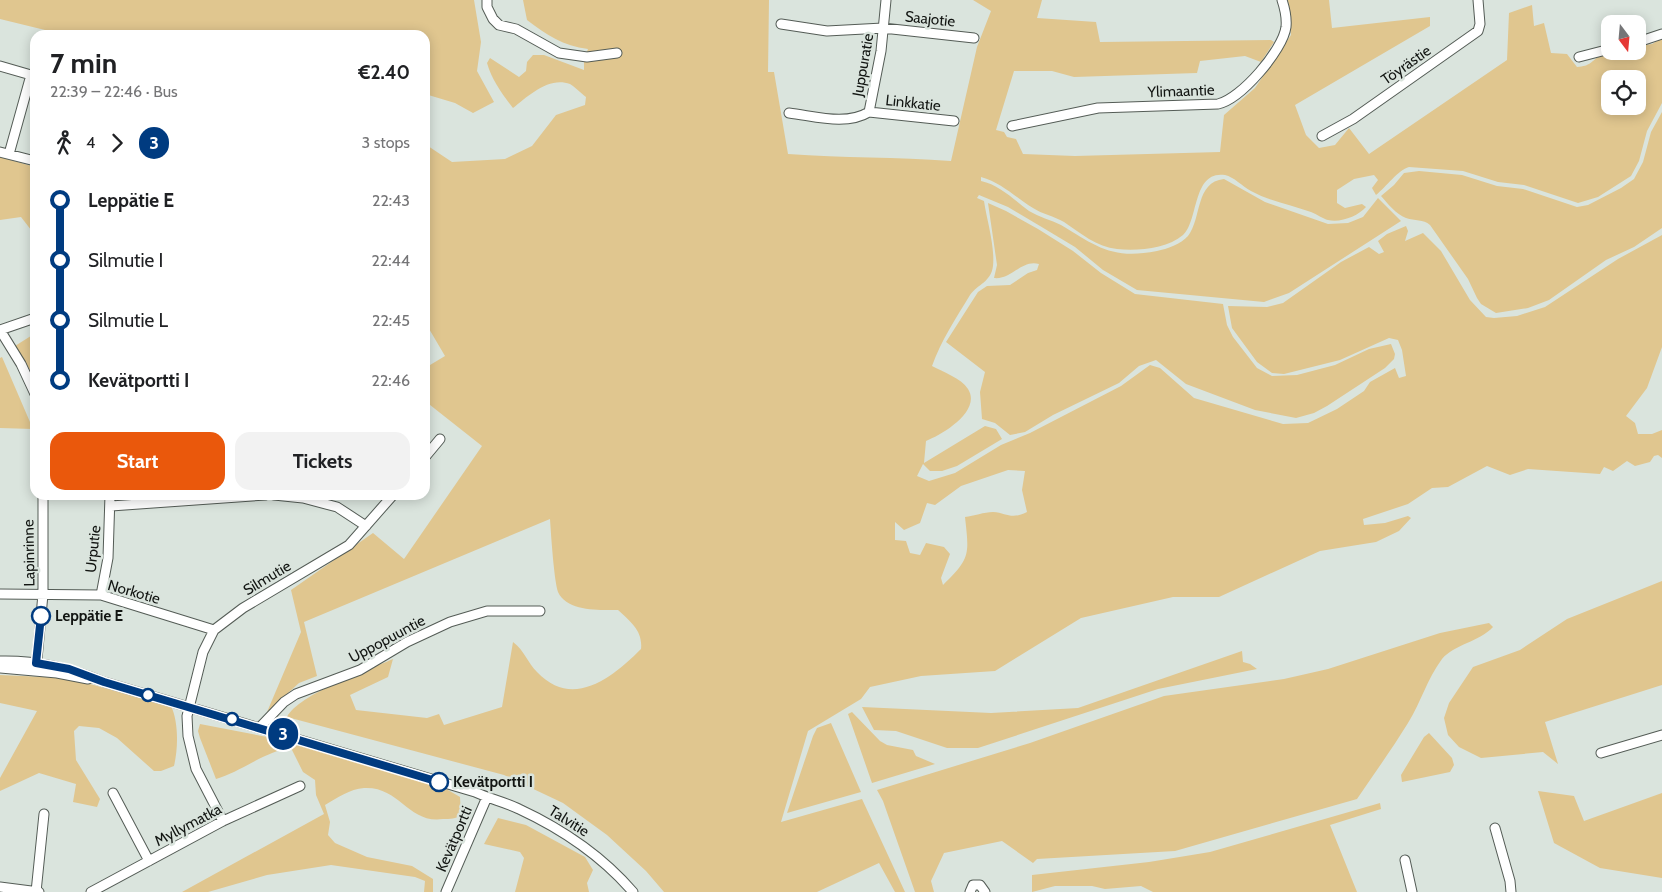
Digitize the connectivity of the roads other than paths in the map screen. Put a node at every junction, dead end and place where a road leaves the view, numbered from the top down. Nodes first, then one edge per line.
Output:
1 (487, 0) edge
2 (886, 0) edge
3 (1282, 0) edge
4 (1478, 0) edge
5 (781, 24) dead end
6 (883, 28) junction
7 (1662, 34) edge
8 (974, 38) dead end
9 (1646, 39) edge
10 (1601, 51) edge
11 (617, 53) dead end
12 (1579, 57) dead end
13 (0, 66) edge
14 (30, 74) edge
15 (30, 83) edge
16 (869, 112) junction
17 (789, 113) dead end
18 (954, 121) dead end
19 (1012, 126) dead end
20 (1322, 136) dead end
21 (4, 153) edge
22 (30, 160) edge
23 (30, 320) edge
24 (0, 330) edge
25 (30, 383) edge
26 (440, 439) dead end
27 (430, 451) edge
28 (42, 500) edge
29 (110, 500) edge
30 (196, 500) edge
31 (311, 500) edge
32 (389, 500) edge
33 (111, 506) junction
34 (366, 526) junction
35 (0, 594) edge
36 (44, 594) junction
37 (101, 595) junction
38 (540, 611) dead end
39 (214, 630) junction
40 (0, 661) edge
41 (36, 667) junction
42 (0, 668) edge
43 (189, 707) junction
44 (260, 727) junction
45 (1662, 735) edge
46 (1600, 753) dead end
47 (300, 786) dead end
48 (113, 793) dead end
49 (487, 797) junction
50 (44, 814) dead end
51 (224, 821) junction
52 (1495, 828) dead end
53 (1406, 860) dead end
54 (149, 861) junction
55 (0, 887) edge
56 (37, 892) edge
57 (92, 892) edge
58 (446, 892) edge
59 (633, 892) edge
60 (970, 892) edge
61 (985, 892) edge
62 (1412, 892) edge
63 (1511, 892) edge

1 - 11 street
2 - 6 street, Juppuratie
3 - 19 street, Ylimaantie
4 - 20 street, Töyrästie
5 - 6 street, Saajotie
6 - 8 street, Saajotie
6 - 16 street, Juppuratie
7 - 9 street
10 - 12 street
13 - 14 street
15 - 21 street
16 - 17 street, Juppuratie
16 - 18 street, Linkkatie
21 - 22 street
23 - 24 street
24 - 25 street
26 - 27 street
28 - 36 street, Lapinrinne
29 - 33 street, Urputie
30 - 33 street, Urputie
31 - 34 street
32 - 34 street, Silmutie
33 - 37 street, Urputie
34 - 39 street, Silmutie
35 - 36 street, Norkotie
36 - 37 street, Norkotie
36 - 41 street, Lapinrinne
37 - 39 street, Norkotie
38 - 44 street, Uppopuuntie
39 - 43 street, Silmutie
40 - 41 street, Talvitie
41 - 42 street, Talvitie
41 - 43 street, Talvitie
43 - 44 street, Talvitie
43 - 51 street, Silmutie
44 - 49 street, Talvitie
45 - 46 street
47 - 51 street, Myllymatka
48 - 54 street
49 - 58 street, Kevätportti
49 - 59 street, Talvitie
50 - 56 street
51 - 54 street, Myllymatka
52 - 63 street
53 - 62 street
54 - 57 street, Myllymatka
55 - 56 street
60 - 61 street

